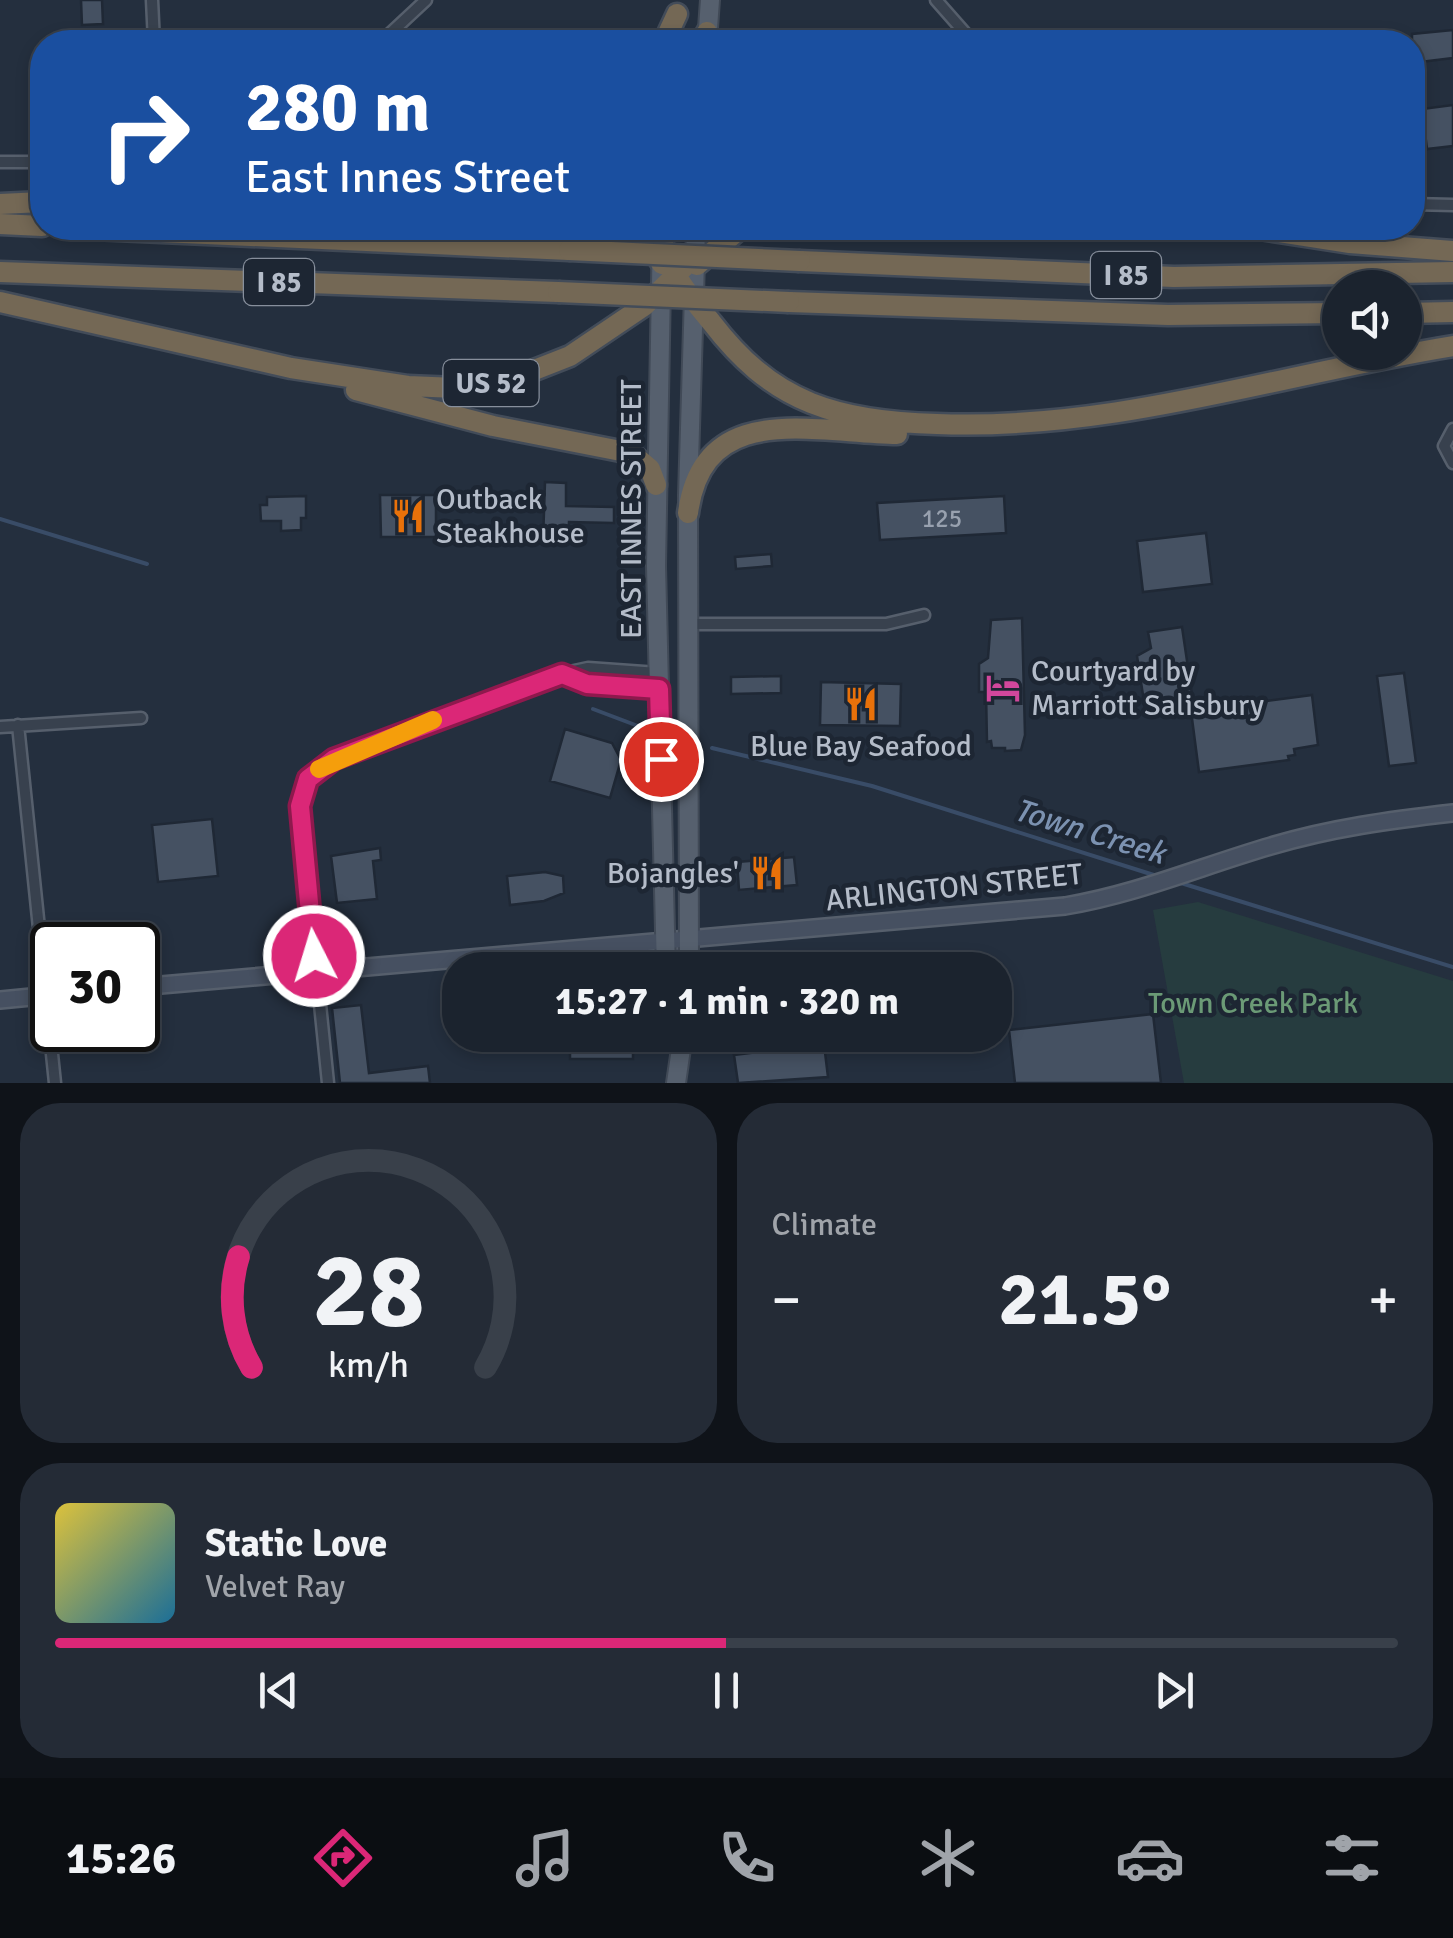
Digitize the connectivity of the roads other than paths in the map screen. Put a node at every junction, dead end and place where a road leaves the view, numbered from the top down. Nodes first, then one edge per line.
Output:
1 (152, 0) edge
2 (426, 0) edge
3 (710, 0) edge
4 (936, 0) edge
5 (153, 30) edge
6 (394, 30) edge
7 (708, 30) edge
8 (962, 30) edge
9 (0, 162) edge
10 (30, 162) edge
11 (30, 203) edge
12 (0, 204) edge
13 (1425, 204) edge
14 (1453, 205) edge
15 (0, 224) edge
16 (30, 225) edge
17 (343, 240) edge
18 (646, 240) edge
19 (662, 240) edge
20 (664, 240) edge
21 (693, 240) edge
22 (728, 240) edge
23 (1326, 240) edge
24 (1453, 251) edge
25 (660, 262) junction
26 (0, 272) edge
27 (1453, 272) edge
28 (682, 283) junction
29 (0, 302) edge
30 (1453, 312) edge
31 (1422, 313) edge
32 (1322, 314) edge
33 (659, 315) joint
34 (1453, 346) edge
35 (244, 358) junction
36 (1049, 423) junction
37 (1453, 429) edge
38 (1453, 463) edge
39 (656, 485) junction
40 (688, 512) junction
41 (924, 616) dead end
42 (688, 624) junction
43 (659, 681) junction
44 (142, 718) dead end
45 (18, 725) junction
46 (0, 727) edge
47 (1453, 813) edge
48 (41, 922) edge
49 (689, 940) junction
50 (666, 942) junction
51 (666, 952) edge
52 (689, 952) edge
53 (315, 971) junction
54 (160, 985) edge
55 (30, 997) edge
56 (0, 1000) edge
57 (53, 1052) edge
58 (676, 1052) edge
59 (678, 1052) edge
60 (677, 1055) junction
61 (55, 1083) edge
62 (328, 1083) edge
63 (676, 1083) edge

1 - 5 street
2 - 6 street
3 - 7 main road
4 - 8 street
9 - 10 street
11 - 12 highway
13 - 14 street
15 - 16 highway
17 - 27 highway, I 85, bridge
18 - 25 highway
19 - 25 main road
20 - 28 highway
21 - 28 main road, EAST INNES STREET
22 - 28 highway
23 - 24 highway
25 - 28 highway
26 - 32 highway, I 85, bridge
28 - 33 highway
28 - 35 highway, US 52
28 - 36 highway
28 - 40 main road, EAST INNES STREET
29 - 35 highway, US 52
30 - 31 highway
33 - 39 main road, EAST INNES STREET
34 - 36 highway
35 - 39 highway
36 - 40 highway
37 - 38 street
39 - 43 main road, EAST INNES STREET
40 - 42 main road, EAST INNES STREET
41 - 42 street
42 - 49 main road, EAST INNES STREET
43 - 50 main road, EAST INNES STREET
43 - 53 street
44 - 45 street
45 - 46 street
45 - 48 street
47 - 49 street, ARLINGTON STREET
49 - 50 street, ARLINGTON STREET
49 - 52 main road, EAST INNES STREET
50 - 51 main road, EAST INNES STREET
50 - 53 street, ARLINGTON STREET
53 - 54 street, ARLINGTON STREET
53 - 62 street
55 - 56 street
57 - 61 street
58 - 60 main road
59 - 60 main road
60 - 63 main road

